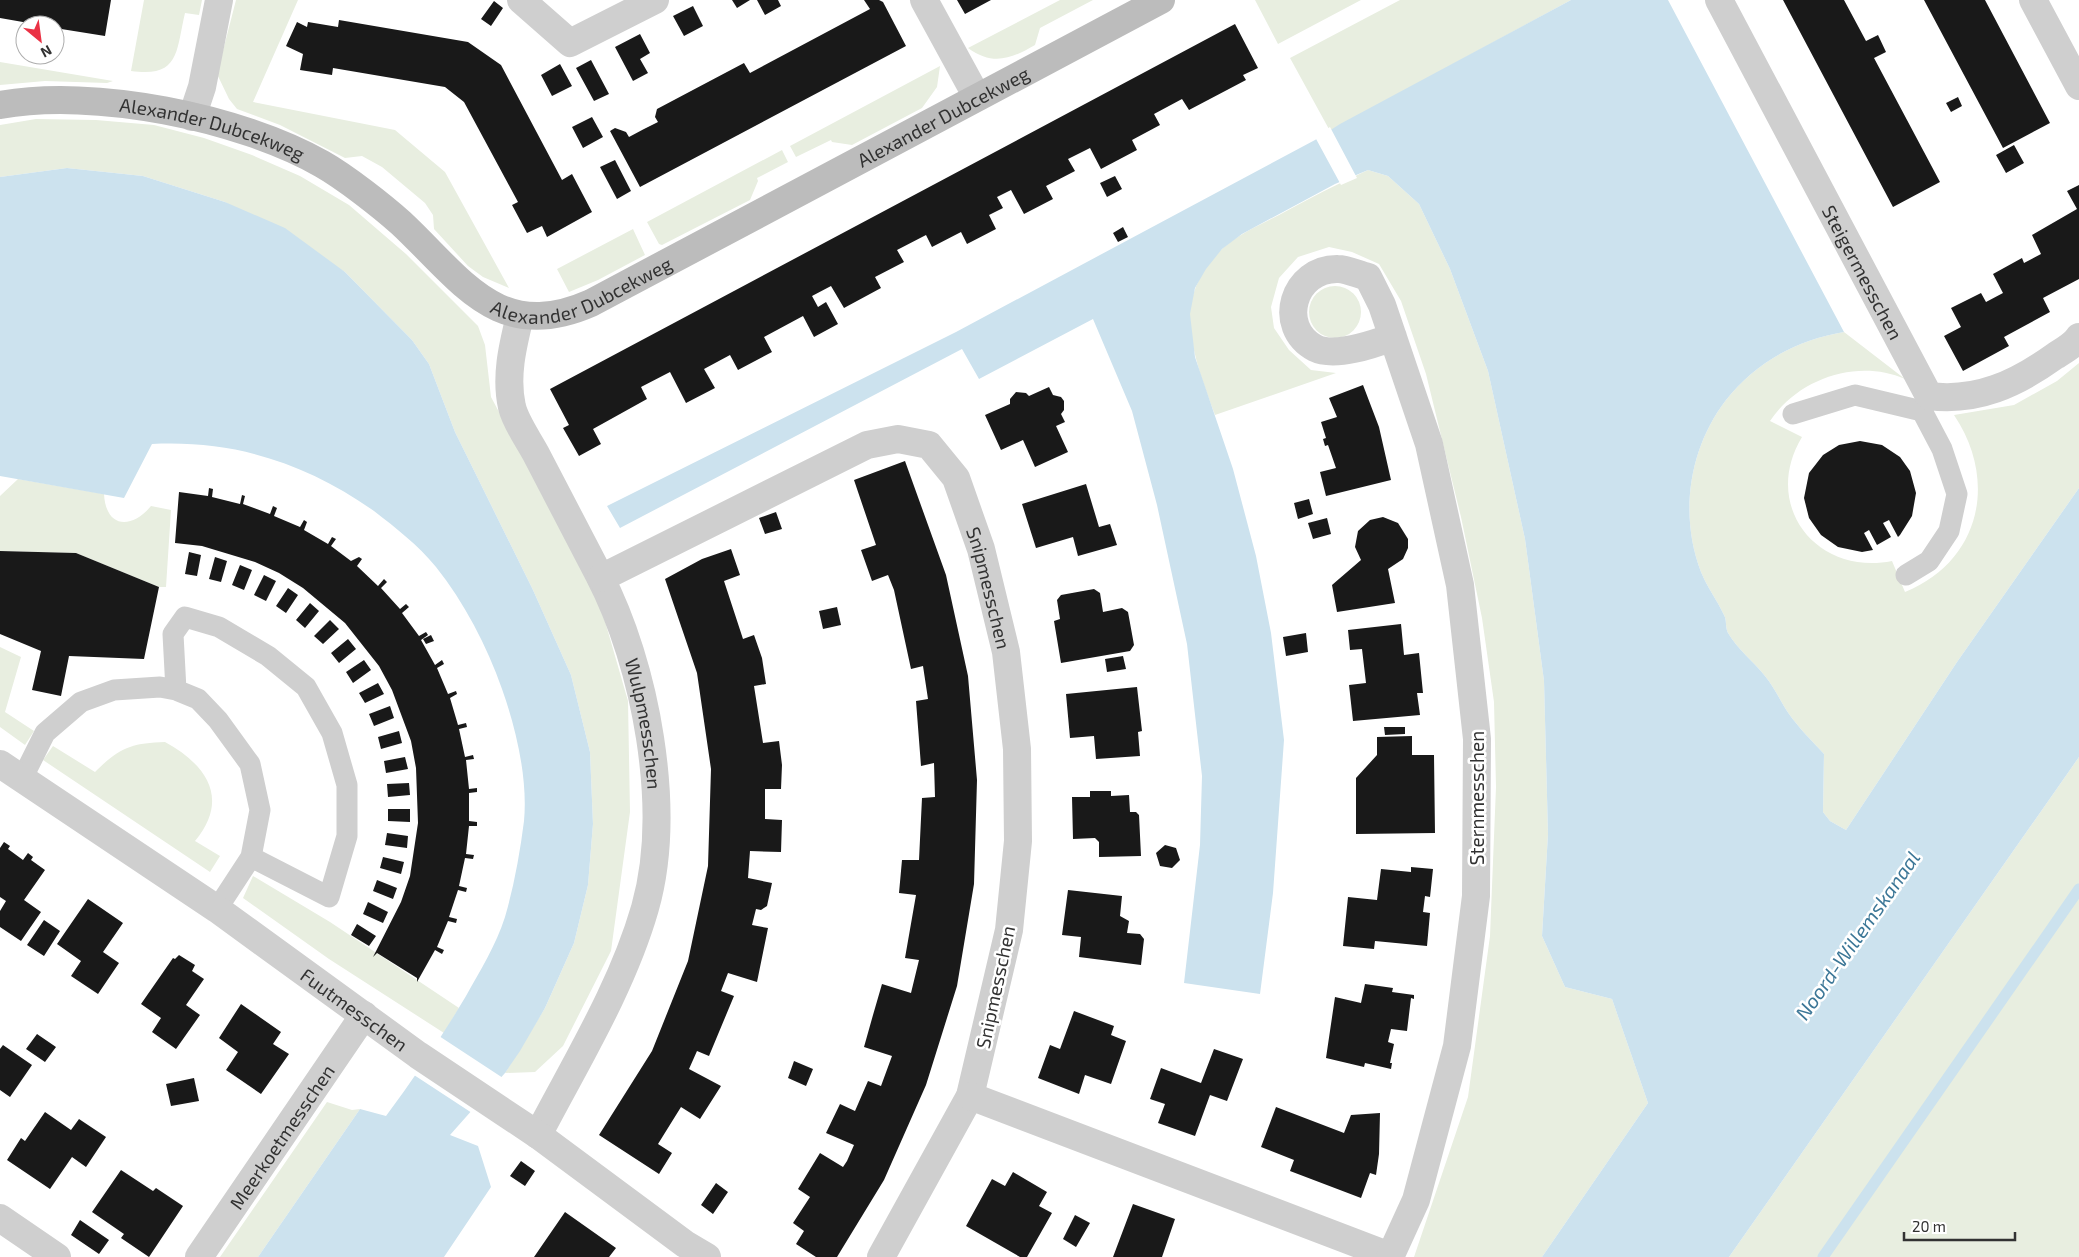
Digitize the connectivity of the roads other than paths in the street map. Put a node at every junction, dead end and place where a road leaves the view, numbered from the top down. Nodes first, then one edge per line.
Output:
1 (219, 0) edge
2 (521, 0) edge
3 (655, 0) edge
4 (924, 0) edge
5 (1161, 0) edge
6 (1720, 0) edge
7 (2033, 0) edge
8 (2079, 86) edge
9 (977, 97) junction
10 (0, 105) edge
11 (192, 117) junction
12 (520, 316) junction
13 (1393, 337) dead end
14 (2079, 337) edge
15 (1926, 404) junction
16 (1793, 414) dead end
17 (1906, 575) dead end
18 (601, 578) junction
19 (176, 690) junction
20 (11, 772) edge
21 (251, 857) junction
22 (217, 909) junction
23 (364, 1015) junction
24 (970, 1096) junction
25 (538, 1135) junction
26 (0, 1218) edge
27 (690, 1253) edge
28 (57, 1257) edge
29 (198, 1257) edge
30 (881, 1257) edge
31 (1390, 1257) edge

1 - 11 street
2 - 3 street
4 - 9 street
5 - 9 street, Alexander Dubcekweg
6 - 15 street, Steigermesschen
7 - 8 street
9 - 12 street, Alexander Dubcekweg
10 - 11 street, Alexander Dubcekweg
11 - 12 street, Alexander Dubcekweg
12 - 18 street, Wulpmesschen
13 - 31 street, Sternmesschen
14 - 15 street
15 - 16 lane
15 - 17 lane
18 - 24 street, Snipmesschen
18 - 25 street, Wulpmesschen
19 - 20 lane
19 - 21 lane
19 - 21 lane
20 - 22 street, Fuutmesschen
21 - 22 lane
22 - 23 street, Fuutmesschen
23 - 25 street, Fuutmesschen
23 - 29 street, Meerkoetmesschen
24 - 30 street, Snipmesschen
24 - 31 street
25 - 27 street, Fuutmesschen
26 - 28 street

